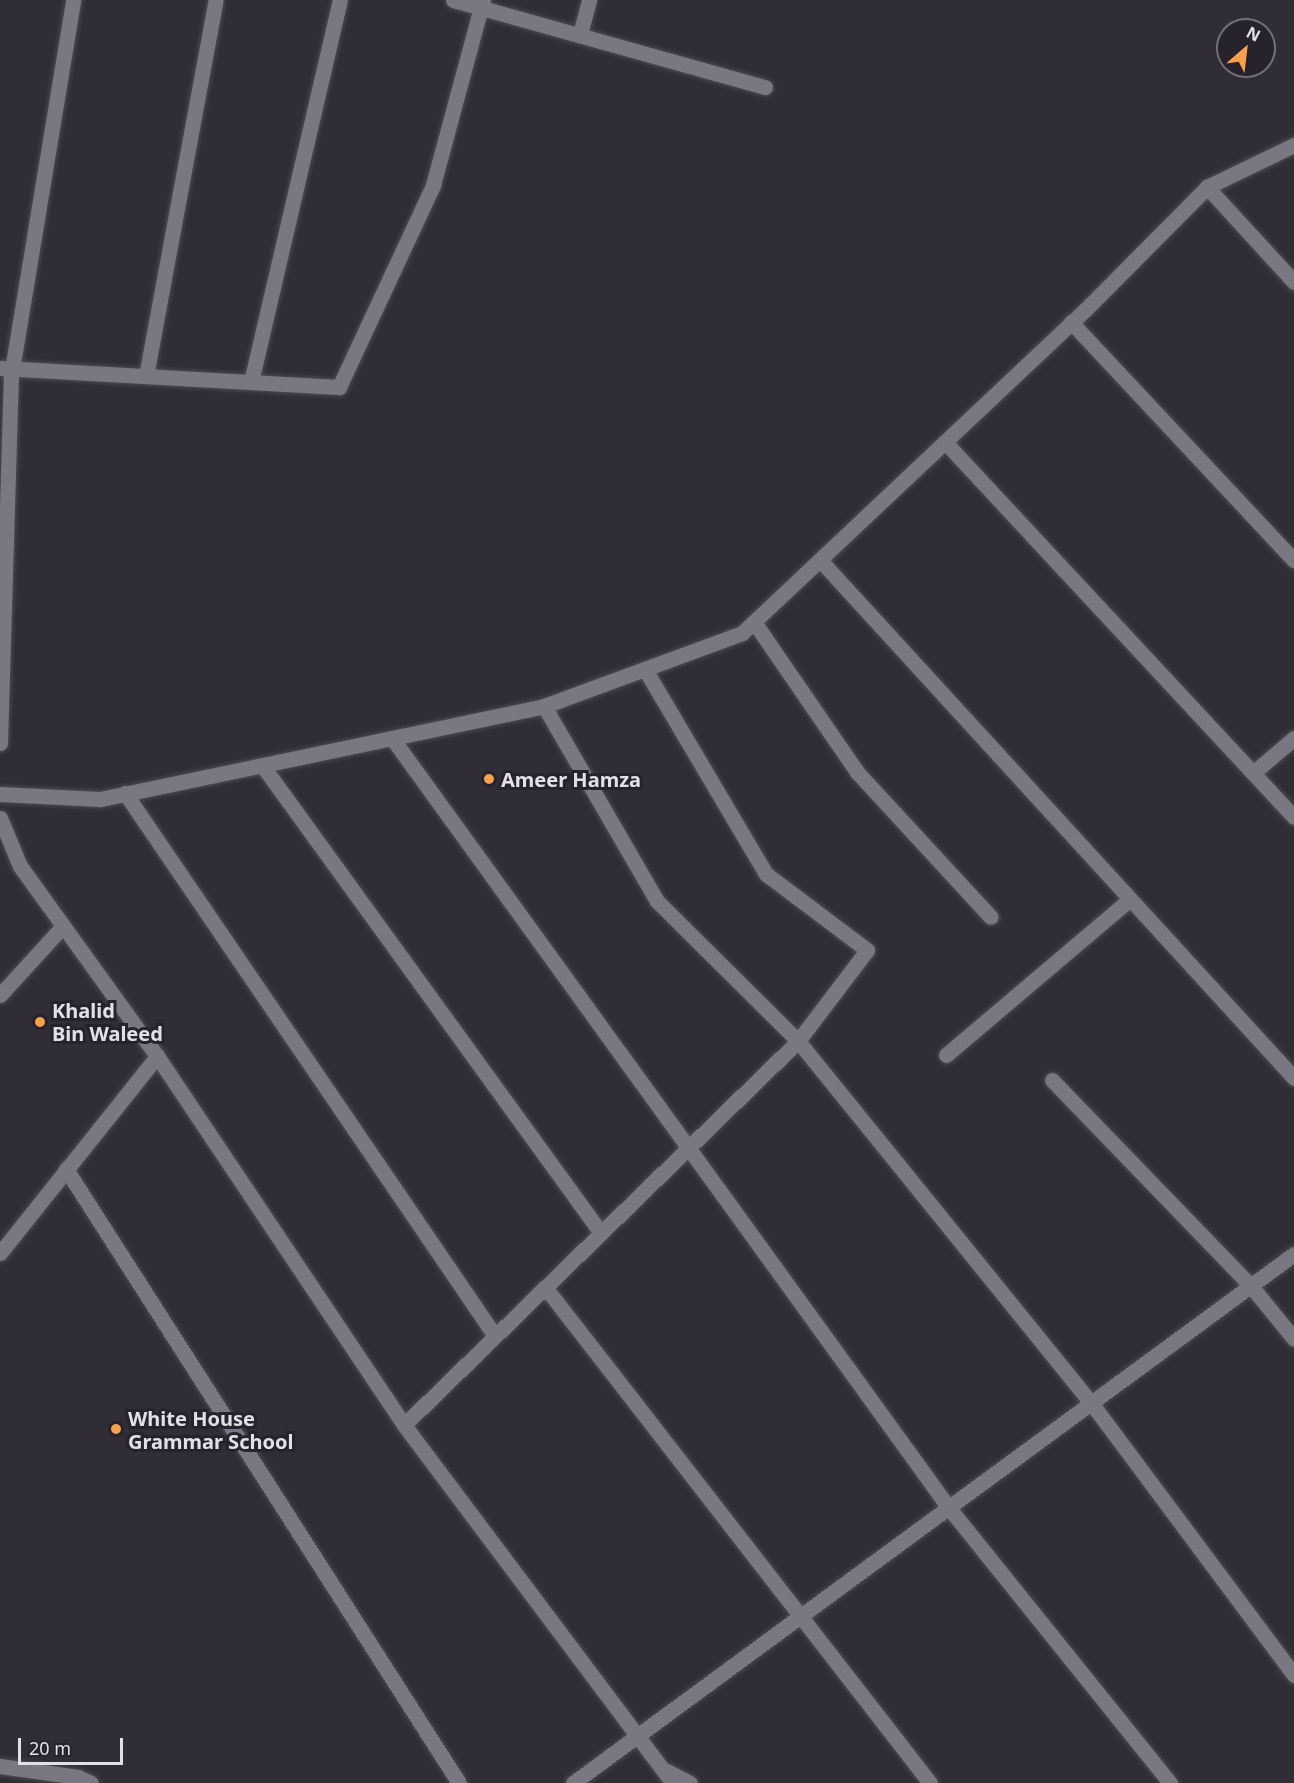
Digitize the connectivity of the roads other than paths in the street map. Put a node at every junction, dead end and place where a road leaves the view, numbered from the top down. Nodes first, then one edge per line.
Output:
1 (73, 0) edge
2 (216, 0) edge
3 (340, 0) edge
4 (453, 0) edge
5 (589, 0) edge
6 (483, 3) edge
7 (580, 34) junction
8 (765, 87) dead end
9 (1294, 146) edge
10 (1207, 187) junction
11 (1294, 282) edge
12 (1071, 322) junction
13 (6, 368) edge
14 (146, 376) junction
15 (251, 382) junction
16 (945, 442) junction
17 (820, 560) junction
18 (1294, 560) edge
19 (754, 622) junction
20 (645, 669) junction
21 (544, 706) junction
22 (392, 738) junction
23 (1294, 738) edge
24 (0, 743) edge
25 (262, 765) junction
26 (1253, 773) junction
27 (125, 793) junction
28 (0, 794) edge
29 (1294, 817) edge
30 (0, 818) edge
31 (1130, 899) junction
32 (991, 916) dead end
33 (63, 927) junction
34 (0, 995) edge
35 (798, 1041) junction
36 (946, 1055) dead end
37 (157, 1056) junction
38 (1294, 1078) edge
39 (1052, 1080) dead end
40 (688, 1148) junction
41 (66, 1169) junction
42 (601, 1233) junction
43 (0, 1253) edge
44 (1294, 1254) edge
45 (1251, 1286) junction
46 (545, 1287) junction
47 (495, 1336) junction
48 (1294, 1339) edge
49 (1092, 1404) junction
50 (404, 1425) junction
51 (949, 1508) junction
52 (803, 1615) junction
53 (1294, 1675) edge
54 (638, 1735) junction
55 (0, 1766) edge
56 (664, 1770) junction
57 (91, 1783) edge
58 (459, 1783) edge
59 (573, 1783) edge
60 (673, 1783) edge
61 (690, 1783) edge
62 (930, 1783) edge
63 (1170, 1783) edge

1 - 13 street
2 - 14 street
3 - 15 street
4 - 6 street
5 - 7 street
6 - 7 street
6 - 15 street
7 - 8 street
9 - 10 street
10 - 11 street
10 - 12 street
12 - 16 street
12 - 18 street
13 - 14 street
13 - 24 street
14 - 15 street
16 - 17 street
16 - 26 street
17 - 19 street
17 - 31 street
19 - 20 street
19 - 32 street
20 - 21 street
20 - 35 street
21 - 22 street
21 - 35 street
22 - 25 street
22 - 40 street
23 - 26 street
25 - 27 street
25 - 42 street
26 - 29 street
27 - 28 street
27 - 47 street
30 - 33 street
31 - 36 street
31 - 38 street
33 - 34 street
33 - 37 street
35 - 40 street
35 - 49 street
37 - 41 street
37 - 50 street
39 - 45 street
40 - 42 street
40 - 51 street
41 - 43 street
41 - 58 street
42 - 46 street
44 - 45 street
45 - 48 street
45 - 49 street
46 - 47 street
46 - 52 street
47 - 50 street
49 - 51 street
49 - 53 street
50 - 54 street
51 - 52 street
51 - 63 street
52 - 54 street
52 - 62 street
54 - 56 street
54 - 59 street
55 - 57 street
56 - 60 street
56 - 61 street

